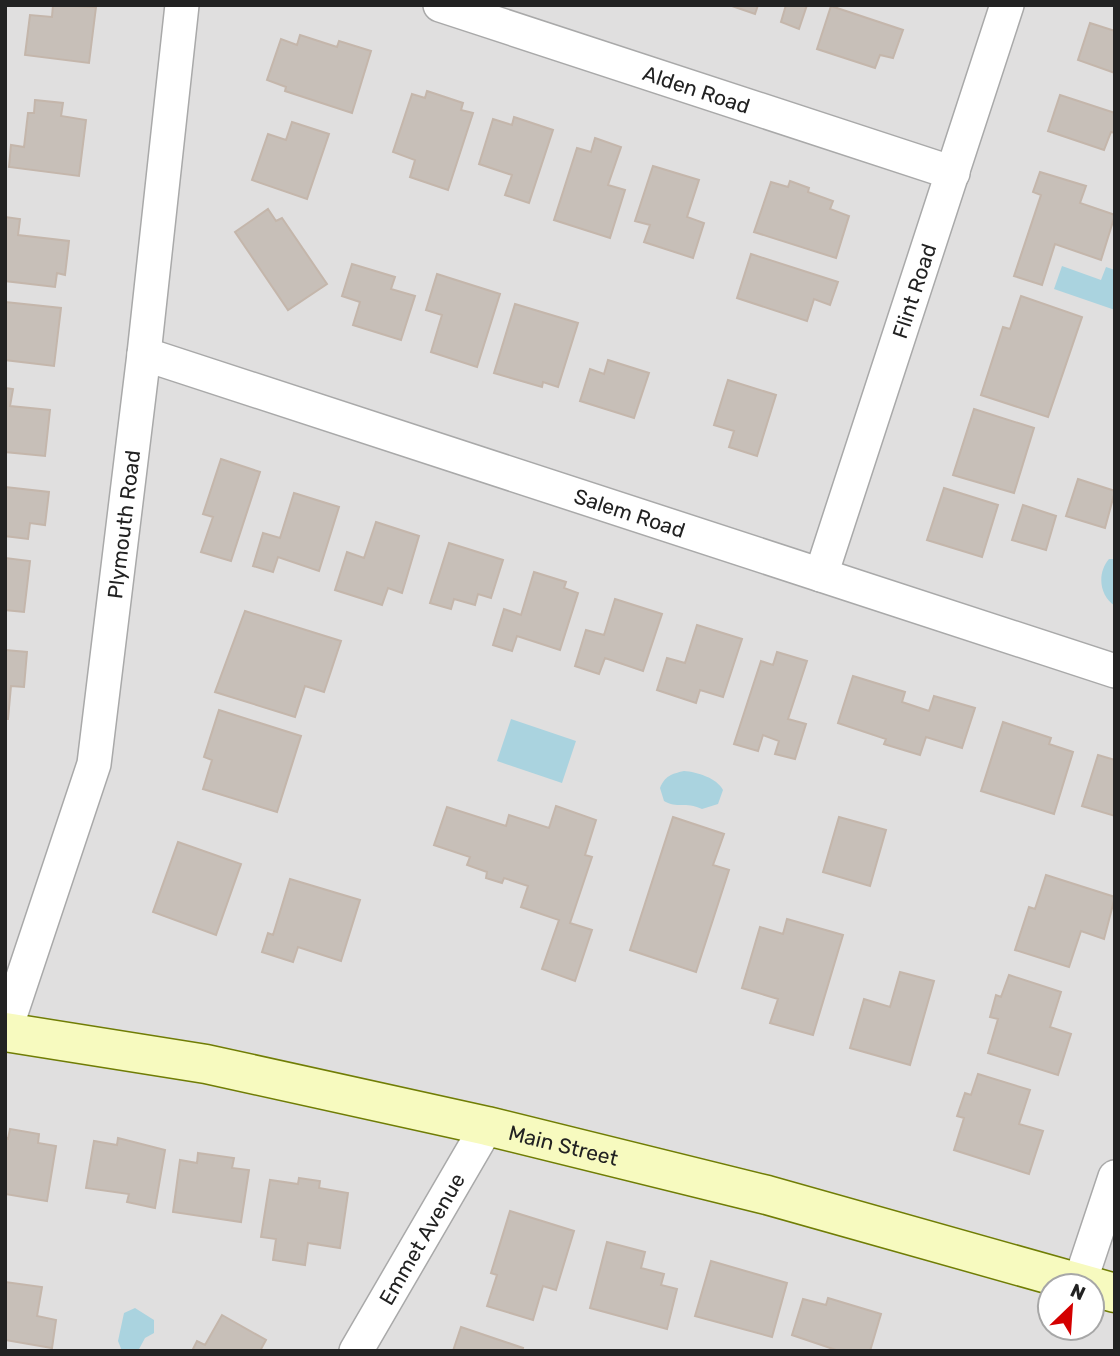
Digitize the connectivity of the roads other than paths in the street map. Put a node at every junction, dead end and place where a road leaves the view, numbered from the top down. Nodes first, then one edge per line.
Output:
1 (182, 5) edge
2 (440, 5) edge
3 (1007, 5) edge
4 (953, 173) junction
5 (144, 354) junction
6 (821, 575) junction
7 (1115, 671) edge
8 (5, 1032) edge
9 (487, 1126) junction
10 (1115, 1177) edge
11 (1041, 1272) edge
12 (1100, 1272) edge
13 (356, 1351) edge

1 - 5 street, Plymouth Road
2 - 4 street, Alden Road
3 - 4 street, Flint Road
4 - 6 street, Flint Road
5 - 6 street, Salem Road
5 - 8 street, Plymouth Road
6 - 7 street, Salem Road
8 - 9 main road, Main Street
9 - 11 main road, Main Street
9 - 13 street, Emmet Avenue
10 - 12 street

